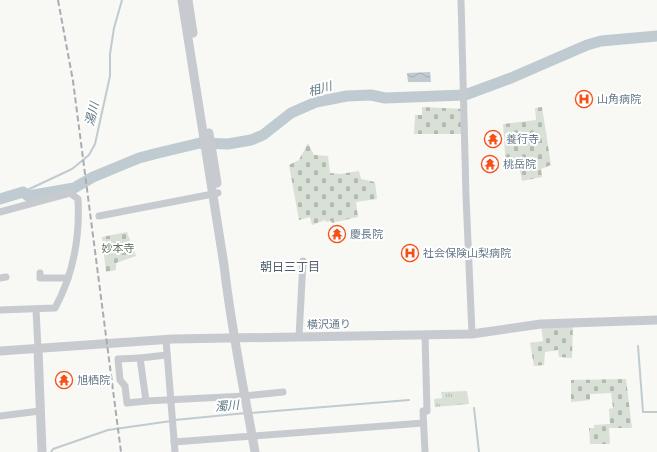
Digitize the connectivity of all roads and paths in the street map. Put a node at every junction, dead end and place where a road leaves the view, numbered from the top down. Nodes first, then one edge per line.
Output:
1 (182, 0) edge
2 (188, 0) edge
3 (461, 0) edge
4 (206, 135) junction
5 (215, 193) junction
6 (0, 212) edge
7 (99, 216) dead end
8 (303, 262) dead end
9 (40, 273) dead end
10 (68, 278) junction
11 (36, 309) junction
12 (0, 310) edge
13 (657, 320) edge
14 (472, 334) junction
15 (425, 335) junction
16 (235, 337) junction
17 (299, 337) junction
18 (166, 340) junction
19 (38, 349) junction
20 (0, 351) edge
21 (167, 355) junction
22 (140, 358) junction
23 (283, 392) dead end
24 (245, 396) junction
25 (171, 400) junction
26 (146, 401) junction
27 (40, 412) junction
28 (0, 416) edge
29 (423, 423) junction
30 (252, 436) junction
31 (174, 442) junction
32 (42, 452) edge
33 (175, 452) edge
34 (255, 452) edge
35 (425, 452) edge

1 - 4 street
2 - 4 street
3 - 14 street
4 - 5 street
5 - 7 street
5 - 16 street
6 - 10 street
8 - 17 street
9 - 10 street
10 - 11 street
11 - 12 street
11 - 19 street
13 - 14 street, 横沢通り
14 - 15 street, 横沢通り
15 - 17 street, 横沢通り
15 - 29 street
16 - 17 street, 横沢通り
16 - 18 street, 横沢通り
16 - 24 street
18 - 19 street, 横沢通り
18 - 21 street
19 - 20 street, 横沢通り
19 - 27 street
21 - 22 street
21 - 25 street
22 - 26 street
22 - 26 street
23 - 24 street
24 - 25 street
24 - 30 street
25 - 26 street
25 - 31 street
27 - 28 street
27 - 32 street
29 - 30 street
29 - 35 street
30 - 31 street
30 - 34 street
31 - 33 street

